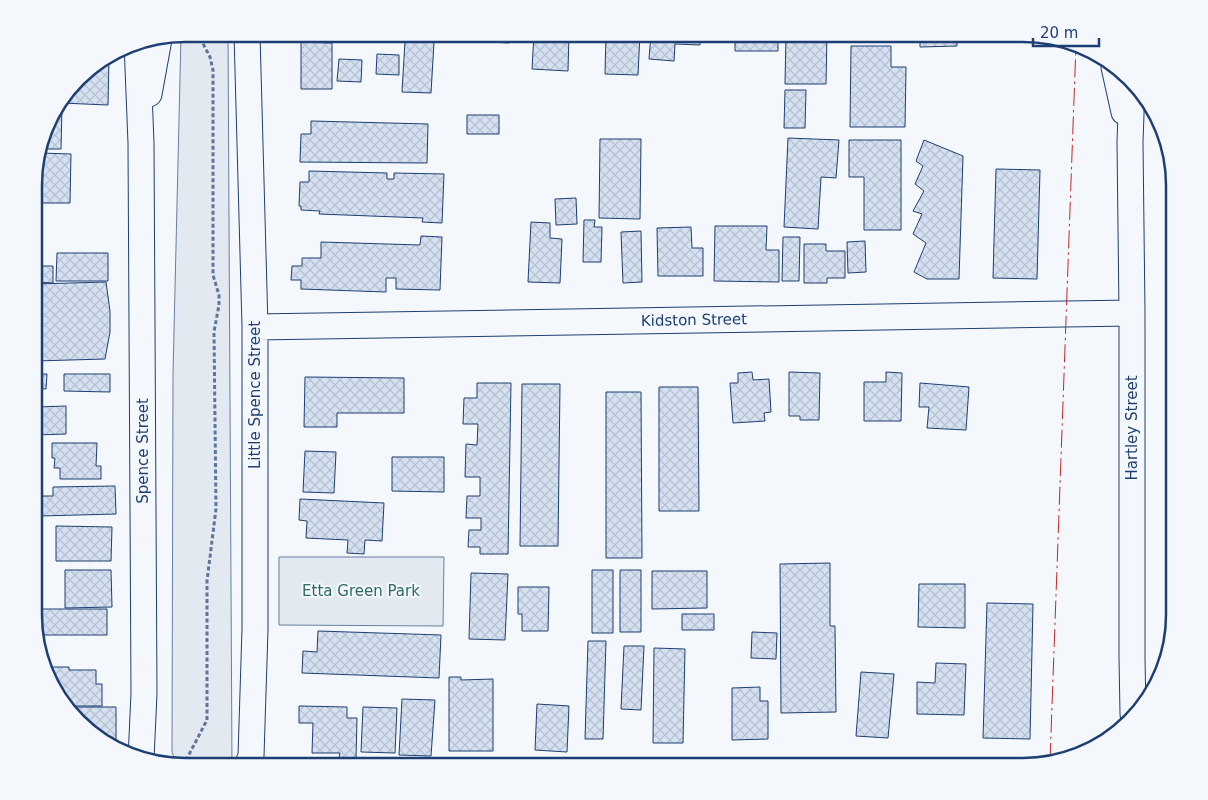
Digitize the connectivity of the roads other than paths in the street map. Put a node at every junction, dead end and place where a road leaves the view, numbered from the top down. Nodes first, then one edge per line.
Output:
1 (248, 42) edge
2 (158, 45) edge
3 (137, 51) edge
4 (1116, 77) edge
5 (1132, 93) edge
6 (1130, 142) junction
7 (141, 143) junction
8 (1132, 313) junction
9 (255, 326) junction
10 (1133, 705) edge
11 (141, 751) edge
12 (251, 758) edge

1 - 9 street, Little Spence Street
2 - 7 street, Spence Street
3 - 7 street, Spence Street
4 - 6 street, Hartley Street
5 - 6 street, Hartley Street
6 - 8 street, Hartley Street
7 - 11 street, Spence Street
8 - 9 street, Kidston Street
8 - 10 street, Hartley Street
9 - 12 street, Little Spence Street

